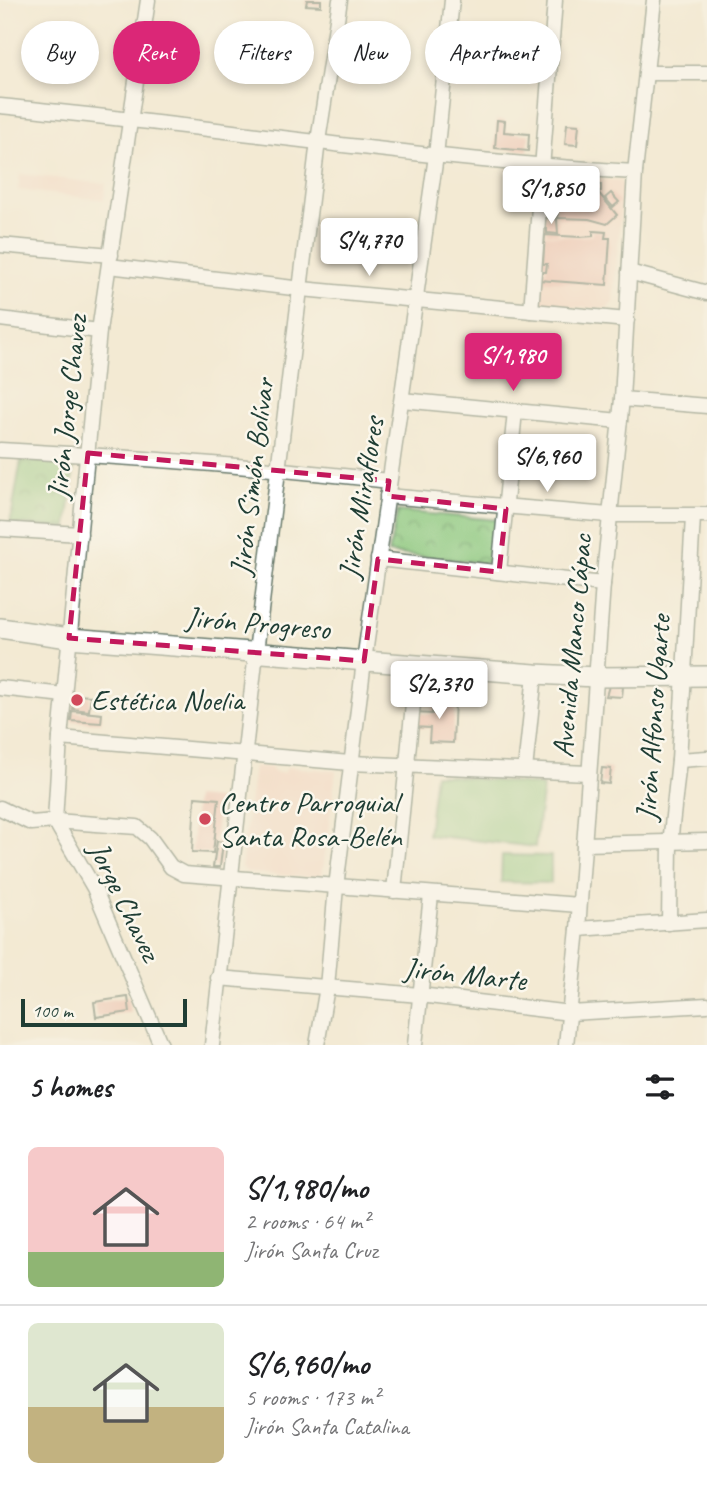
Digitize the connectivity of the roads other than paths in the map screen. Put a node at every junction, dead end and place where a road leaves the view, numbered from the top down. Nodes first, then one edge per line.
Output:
1 (148, 0) edge
2 (340, 0) edge
3 (452, 0) edge
4 (555, 0) edge
5 (654, 0) edge
6 (646, 73) junction
7 (707, 73) edge
8 (0, 106) edge
9 (132, 118) junction
10 (318, 141) junction
11 (436, 156) junction
12 (541, 167) junction
13 (635, 172) junction
14 (0, 245) edge
15 (110, 260) junction
16 (629, 272) junction
17 (302, 289) junction
18 (707, 293) edge
19 (417, 300) junction
20 (531, 311) junction
21 (0, 319) edge
22 (626, 320) junction
23 (99, 331) junction
24 (622, 399) junction
25 (402, 400) junction
26 (707, 406) edge
27 (515, 411) junction
28 (620, 421) junction
29 (0, 450) edge
30 (88, 453) junction
31 (280, 468) junction
32 (388, 488) junction
33 (506, 509) junction
34 (609, 515) junction
35 (700, 516) edge
36 (0, 529) edge
37 (80, 534) junction
38 (377, 559) junction
39 (499, 572) junction
40 (603, 583) junction
41 (0, 628) edge
42 (69, 638) junction
43 (256, 652) junction
44 (364, 661) junction
45 (416, 665) junction
46 (535, 674) junction
47 (685, 676) junction
48 (707, 676) edge
49 (596, 677) junction
50 (0, 688) edge
51 (64, 695) junction
52 (60, 738) junction
53 (245, 752) junction
54 (707, 758) edge
55 (679, 760) junction
56 (350, 763) junction
57 (406, 766) junction
58 (525, 770) junction
59 (588, 773) junction
60 (0, 808) edge
61 (55, 821) junction
62 (707, 841) edge
63 (584, 844) junction
64 (670, 844) junction
65 (229, 879) junction
66 (335, 887) junction
67 (394, 891) junction
68 (432, 895) junction
69 (579, 905) junction
70 (707, 920) edge
71 (668, 923) junction
72 (579, 929) junction
73 (218, 978) junction
74 (327, 987) junction
75 (420, 995) junction
76 (707, 1005) edge
77 (570, 1013) junction
78 (161, 1044) edge
79 (212, 1045) edge
80 (317, 1045) edge
81 (415, 1045) edge
82 (565, 1045) edge

1 - 9 street, Jirón Jorge Chavez
2 - 10 street, Jirón Simón Bolívar
3 - 11 street, Jirón Miraflores
4 - 12 street
5 - 6 street, Avenida Manco Cápac
6 - 7 street
6 - 13 street, Avenida Manco Cápac
8 - 9 street
9 - 10 street
9 - 15 street, Jirón Jorge Chavez
10 - 11 street
10 - 17 street, Jirón Simón Bolívar
11 - 12 street
11 - 19 street, Jirón Miraflores
12 - 13 street
12 - 20 street
13 - 16 street, Avenida Manco Cápac
14 - 15 street
15 - 17 street
15 - 23 street, Jirón Jorge Chavez
16 - 18 street
16 - 22 street, Avenida Manco Cápac
17 - 19 street
17 - 31 street, Jirón Simón Bolívar
19 - 20 street
19 - 25 street, Jirón Miraflores
20 - 22 street
21 - 23 street
22 - 24 street, Avenida Manco Cápac
23 - 30 street, Jirón Jorge Chavez
24 - 26 street
24 - 28 street, Avenida Manco Cápac
25 - 27 street
25 - 32 street, Jirón Miraflores
27 - 28 street
27 - 33 street
28 - 34 street, Avenida Manco Cápac
29 - 30 street
30 - 31 street
30 - 37 street, Jirón Jorge Chavez
31 - 32 street
31 - 43 street, Jirón Simón Bolívar
32 - 33 street
32 - 38 street, Jirón Miraflores
33 - 34 street
33 - 39 street
34 - 35 street
34 - 40 street, Avenida Manco Cápac
35 - 47 street, Jirón Alfonso Ugarte
36 - 37 street
37 - 42 street, Jirón Jorge Chavez
38 - 39 street
38 - 44 street, Jirón Miraflores
39 - 40 street
40 - 49 street, Avenida Manco Cápac
41 - 42 street, Jirón Progreso
42 - 43 street, Jirón Progreso
42 - 51 street, Jirón Jorge Chavez
43 - 44 street, Jirón Progreso
43 - 53 street, Jirón Simón Bolívar
44 - 45 street, Jirón Progreso
44 - 56 street, Jirón Miraflores
45 - 46 street, Jirón Progreso
45 - 57 street
46 - 49 street, Jirón Progreso
46 - 58 street
47 - 48 street, Jirón Progreso
47 - 49 street, Jirón Progreso
47 - 55 street, Jirón Alfonso Ugarte
49 - 59 street, Avenida Manco Cápac
50 - 51 street
51 - 52 street, Jirón Jorge Chavez
52 - 53 street
52 - 61 street, Jirón Jorge Chavez
53 - 56 street
53 - 65 street, Jirón Simón Bolívar
54 - 55 street
55 - 64 street, Jirón Alfonso Ugarte
56 - 57 street
56 - 66 street, Jirón Miraflores
57 - 58 street
57 - 67 street
58 - 59 street
59 - 63 street, Avenida Manco Cápac
60 - 61 street
61 - 65 street
61 - 78 street, Jorge Chavez
62 - 64 street
63 - 64 street
63 - 69 street, Avenida Manco Cápac
64 - 71 street, Jirón Alfonso Ugarte
65 - 66 street
65 - 73 street, Jirón Simón Bolívar
66 - 67 street
66 - 74 street, Jirón Miraflores
67 - 68 street
68 - 69 street
68 - 75 street
69 - 72 street, Avenida Manco Cápac
70 - 71 street
71 - 72 street
72 - 77 street, Avenida Manco Cápac
73 - 74 street, Jirón Marte
73 - 79 street, Jirón Simón Bolívar
74 - 75 street, Jirón Marte
74 - 80 street, Jirón Miraflores
75 - 77 street, Jirón Marte
75 - 81 street
76 - 77 street, Jirón Marte
77 - 82 street, Avenida Manco Cápac

